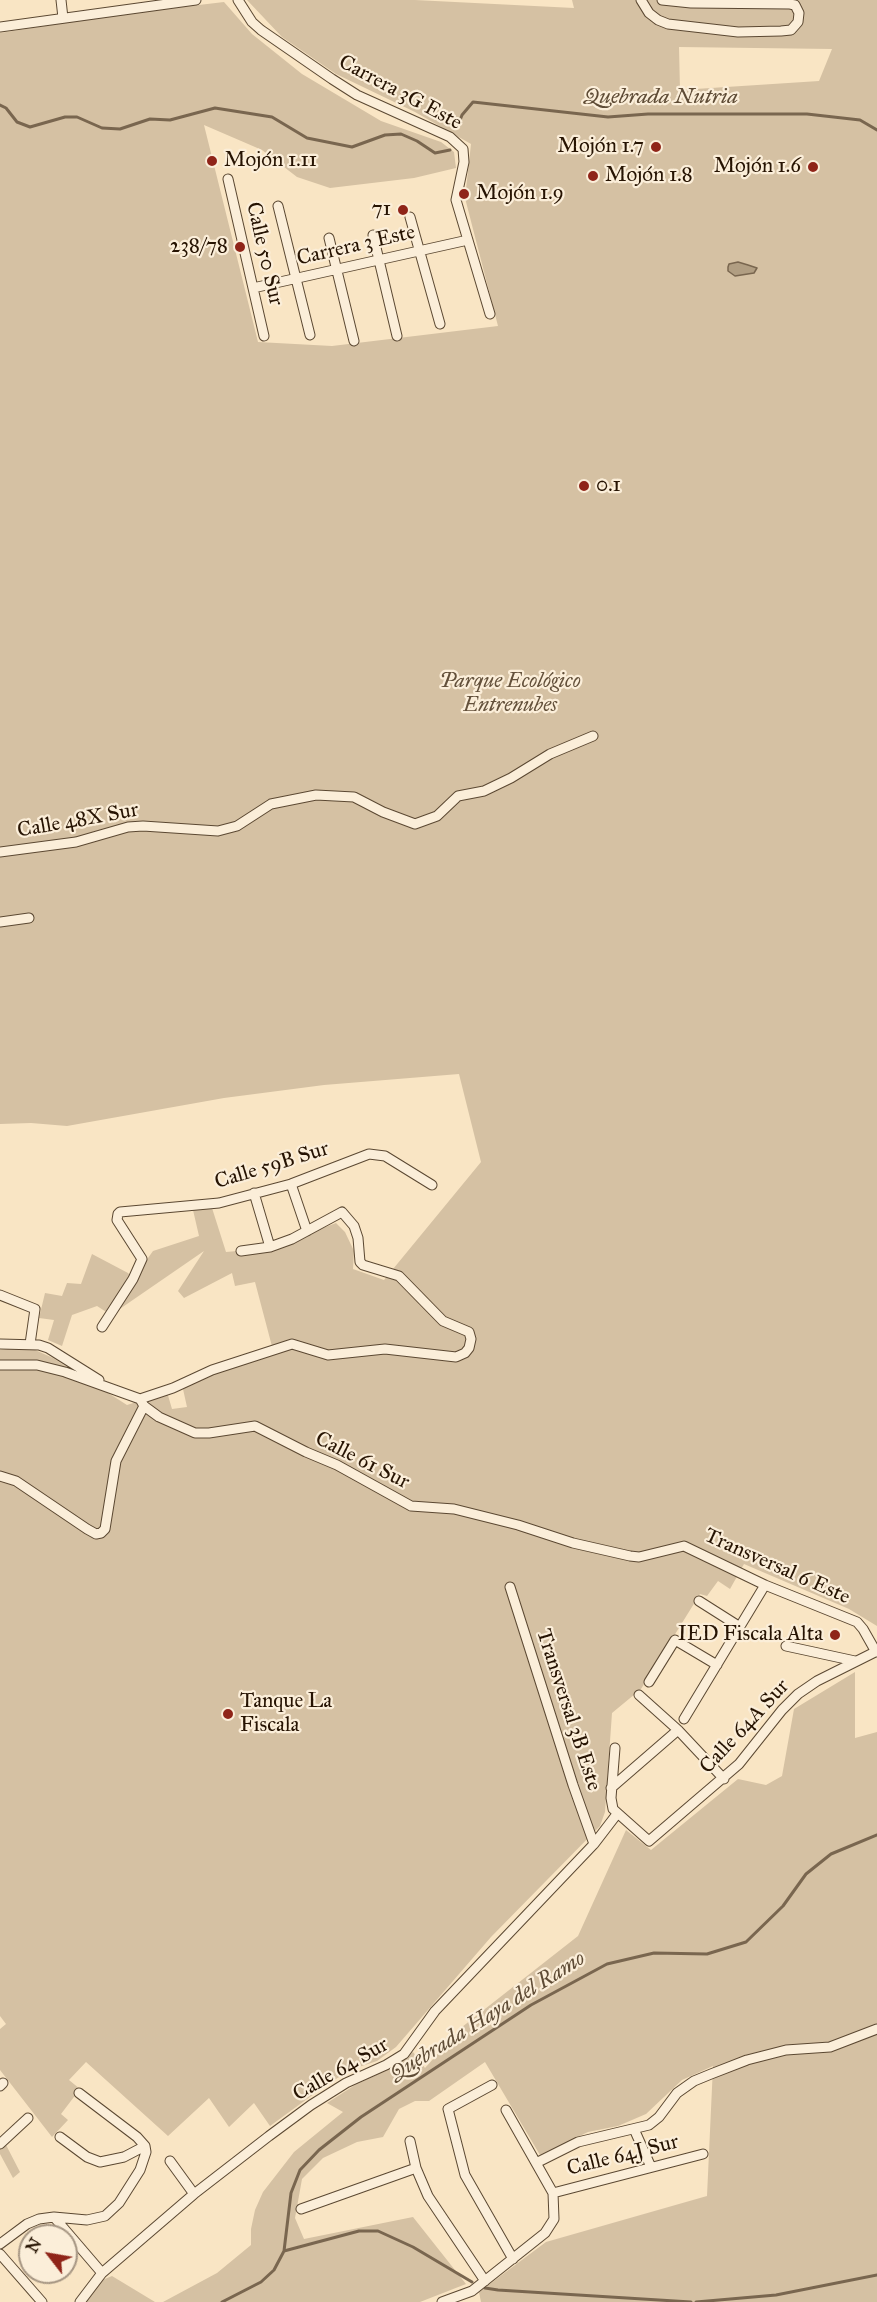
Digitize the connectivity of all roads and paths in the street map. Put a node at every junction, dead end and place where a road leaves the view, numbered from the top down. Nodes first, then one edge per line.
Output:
1 (61, 0) edge
2 (196, 0) edge
3 (238, 0) edge
4 (641, 0) edge
5 (662, 0) edge
6 (692, 2) edge
7 (125, 5) edge
8 (63, 18) junction
9 (0, 27) edge
10 (228, 179) dead end
11 (278, 206) dead end
12 (410, 217) dead end
13 (372, 235) dead end
14 (329, 238) dead end
15 (468, 240) junction
16 (419, 251) junction
17 (379, 260) junction
18 (336, 270) junction
19 (296, 279) junction
20 (253, 288) junction
21 (490, 314) dead end
22 (440, 324) dead end
23 (310, 335) dead end
24 (264, 336) dead end
25 (397, 336) dead end
26 (354, 341) dead end
27 (593, 736) dead end
28 (0, 852) edge
29 (29, 918) dead end
30 (0, 922) edge
31 (291, 1184) junction
32 (432, 1185) dead end
33 (254, 1192) junction
34 (307, 1231) junction
35 (270, 1247) junction
36 (242, 1251) dead end
37 (0, 1295) edge
38 (102, 1327) dead end
39 (0, 1344) edge
40 (30, 1344) junction
41 (0, 1365) edge
42 (110, 1388) junction
43 (142, 1403) junction
44 (0, 1476) edge
45 (684, 1546) joint
46 (765, 1585) junction
47 (510, 1587) dead end
48 (699, 1602) dead end
49 (740, 1627) junction
50 (786, 1646) dead end
51 (876, 1652) edge
52 (855, 1661) junction
53 (717, 1665) junction
54 (650, 1682) dead end
55 (639, 1695) dead end
56 (684, 1719) dead end
57 (678, 1730) junction
58 (615, 1748) dead end
59 (724, 1779) junction
60 (611, 1793) junction
61 (617, 1814) junction
62 (594, 1844) junction
63 (877, 2029) edge
64 (492, 2085) dead end
65 (79, 2093) dead end
66 (506, 2110) dead end
67 (27, 2118) dead end
68 (634, 2129) junction
69 (60, 2137) dead end
70 (410, 2141) dead end
71 (0, 2144) edge
72 (145, 2152) junction
73 (703, 2154) dead end
74 (170, 2161) dead end
75 (536, 2163) junction
76 (416, 2168) junction
77 (651, 2168) junction
78 (553, 2193) junction
79 (194, 2194) junction
80 (301, 2209) dead end
81 (54, 2217) junction
82 (0, 2244) edge
83 (0, 2254) edge
84 (513, 2259) junction
85 (102, 2274) junction
86 (485, 2281) junction
87 (472, 2291) junction
88 (42, 2302) edge
89 (80, 2302) edge
90 (442, 2302) edge
91 (474, 2302) edge

1 - 8 street
2 - 7 street
3 - 15 street, Carrera 3G Este
4 - 6 street
5 - 6 street
7 - 8 street
8 - 9 street
10 - 20 street, Calle 50 Sur
11 - 19 street
12 - 16 street
13 - 17 street
14 - 18 street
15 - 16 street, Carrera 3 Este
15 - 21 street
16 - 17 street, Carrera 3 Este
16 - 22 street
17 - 18 street, Carrera 3 Este
17 - 25 street
18 - 19 street, Carrera 3 Este
18 - 26 street
19 - 20 street, Carrera 3 Este
19 - 23 street
20 - 24 street, Calle 50 Sur
27 - 28 street, Calle 48X Sur
29 - 30 street
31 - 32 street, Calle 59B Sur
31 - 33 street, Calle 59B Sur
31 - 34 street
33 - 35 street
33 - 38 street, Calle 59B Sur
34 - 35 street
34 - 43 street
35 - 36 street
37 - 40 street
39 - 40 street
40 - 42 street
41 - 42 street
42 - 43 street, Calle 61 Sur
43 - 44 street
43 - 45 street, Calle 61 Sur
45 - 46 street, Transversal 6 Este
46 - 49 street
46 - 51 street, Transversal 6 Este
47 - 62 street, Transversal 3B Este
48 - 49 street
49 - 53 street
50 - 52 street
51 - 52 street, Calle 64A Sur
52 - 59 street, Calle 64A Sur
53 - 54 street
53 - 56 street
55 - 57 street
57 - 59 street
57 - 60 street
58 - 60 street
59 - 61 street, Calle 64A Sur
60 - 61 street
61 - 62 street, Calle 64 Sur
62 - 79 street, Calle 64 Sur
63 - 68 street
64 - 84 street
65 - 72 street
66 - 75 street
67 - 71 street
68 - 75 street
68 - 77 street
69 - 72 street
70 - 76 street
72 - 81 street
73 - 77 street, Calle 64J Sur
74 - 79 street
75 - 78 street
76 - 80 street
76 - 86 street
77 - 78 street, Calle 64J Sur
78 - 84 street
79 - 85 street, Calle 64 Sur
81 - 82 street
81 - 85 street
83 - 88 street
84 - 86 street
85 - 89 street, Calle 64 Sur
86 - 87 street
87 - 90 street
87 - 91 street

